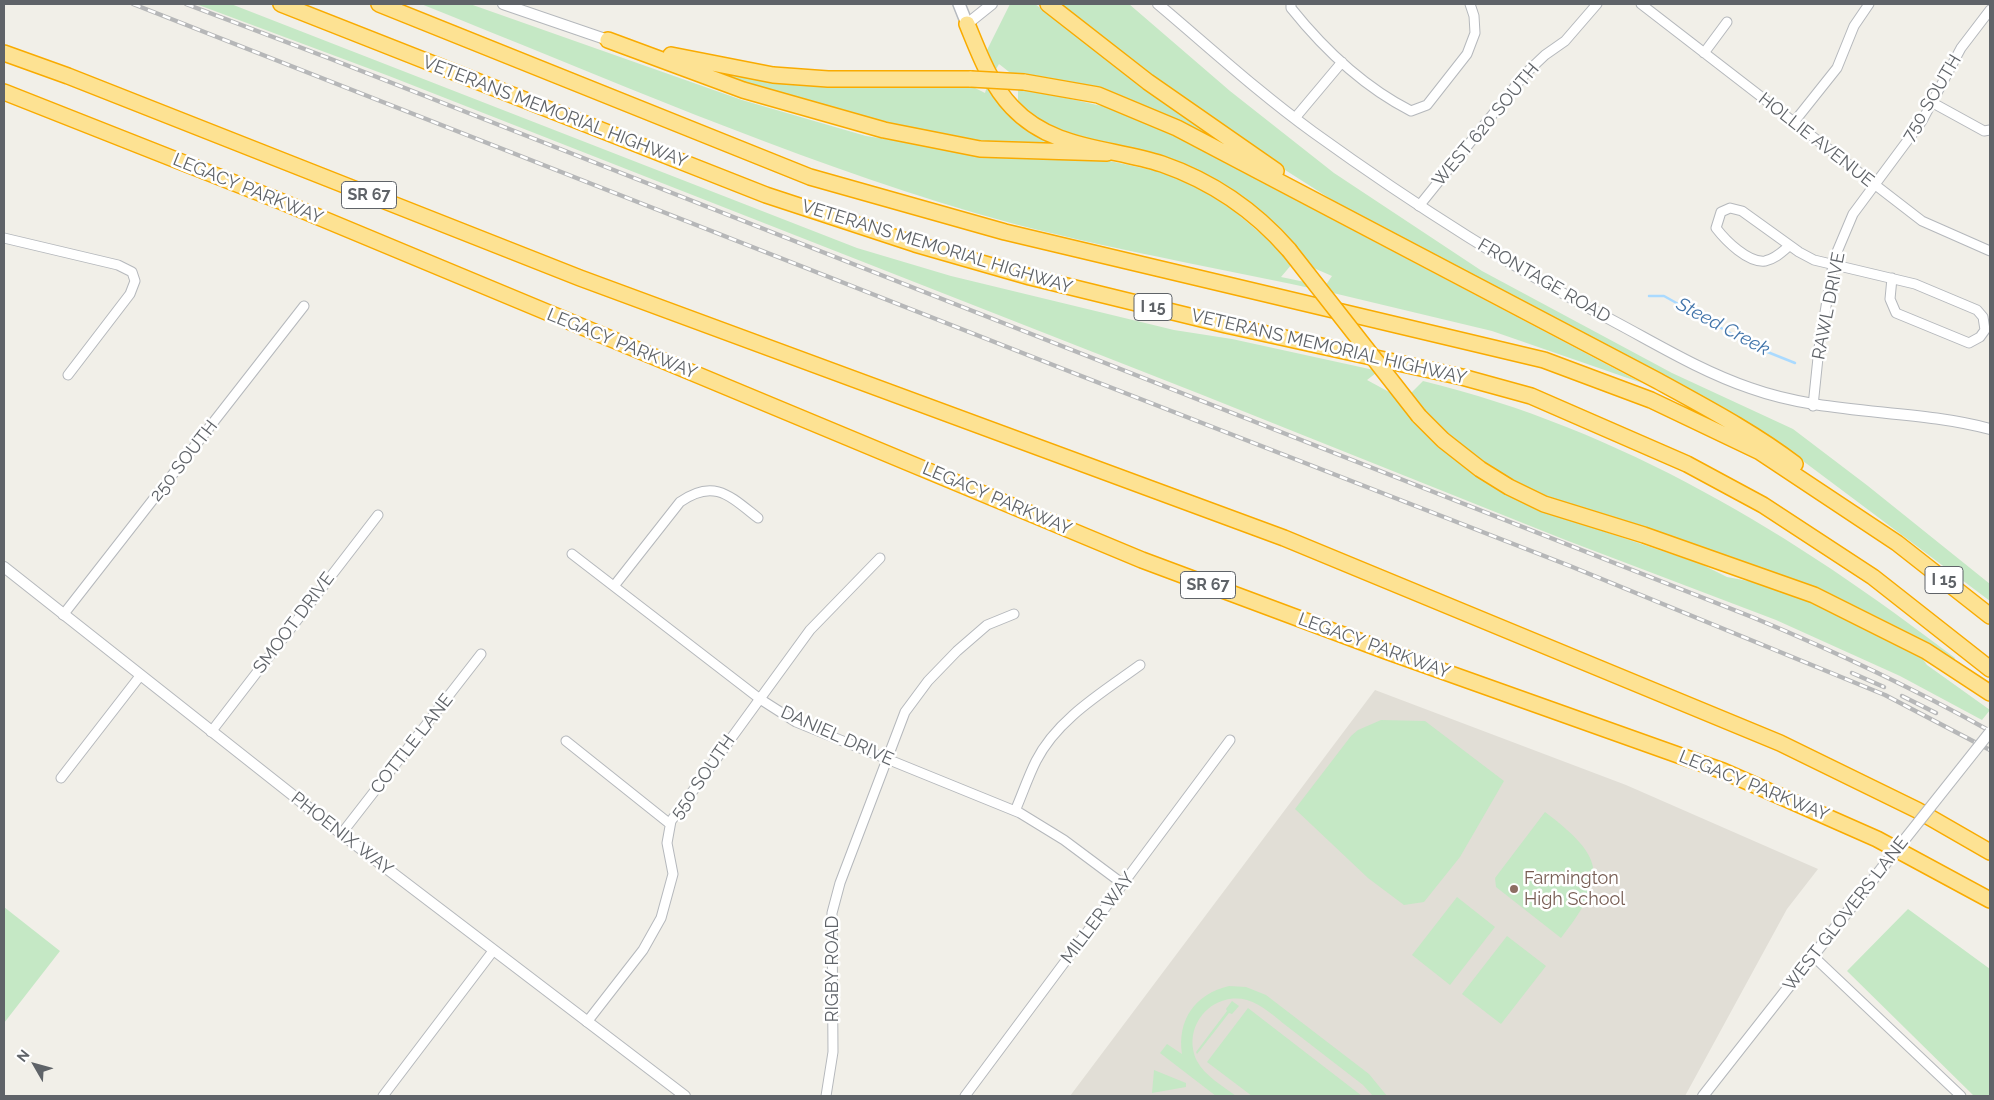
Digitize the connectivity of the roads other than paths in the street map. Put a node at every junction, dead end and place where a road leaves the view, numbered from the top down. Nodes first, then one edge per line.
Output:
1 (281, 4) edge
2 (379, 4) edge
3 (503, 4) edge
4 (959, 4) edge
5 (992, 4) edge
6 (1048, 4) edge
7 (1158, 4) edge
8 (1291, 4) edge
9 (1470, 4) edge
10 (1598, 4) edge
11 (1641, 4) edge
12 (1869, 4) edge
13 (1990, 10) edge
14 (1727, 22) dead end
15 (968, 24) junction
16 (608, 40) junction
17 (4, 46) edge
18 (4, 53) edge
19 (1704, 53) junction
20 (1342, 62) junction
21 (68, 76) junction
22 (4, 92) edge
23 (1932, 103) junction
24 (1296, 118) junction
25 (1794, 122) junction
26 (1990, 130) edge
27 (1107, 153) junction
28 (1873, 185) junction
29 (1419, 206) junction
30 (1328, 208) junction
31 (4, 240) edge
32 (1789, 246) junction
33 (1990, 252) edge
34 (1833, 264) junction
35 (1892, 278) junction
36 (304, 306) dead end
37 (68, 375) dead end
38 (1813, 406) junction
39 (1990, 429) edge
40 (378, 515) dead end
41 (758, 518) dead end
42 (1897, 543) junction
43 (572, 554) dead end
44 (880, 558) dead end
45 (4, 567) edge
46 (614, 586) junction
47 (1014, 614) dead end
48 (63, 615) junction
49 (1990, 616) edge
50 (481, 654) dead end
51 (1140, 665) dead end
52 (1990, 669) edge
53 (140, 676) junction
54 (1990, 693) edge
55 (760, 699) junction
56 (211, 732) junction
57 (1990, 732) edge
58 (1230, 740) dead end
59 (566, 741) dead end
60 (887, 760) junction
61 (61, 778) dead end
62 (1015, 811) junction
63 (670, 824) junction
64 (342, 833) junction
65 (1990, 852) edge
66 (1123, 884) junction
67 (1990, 900) edge
68 (493, 950) junction
69 (1813, 956) junction
70 (587, 1022) junction
71 (383, 1096) edge
72 (684, 1096) edge
73 (826, 1096) edge
74 (966, 1096) edge
75 (1703, 1096) edge
76 (1961, 1096) edge

1 - 52 highway, VETERANS MEMORIAL HIGHWAY / I 15
2 - 42 highway, VETERANS MEMORIAL HIGHWAY / I 15
3 - 16 street
4 - 15 main road
5 - 15 street
6 - 30 highway
7 - 24 street, FRONTAGE ROAD
8 - 20 street
9 - 20 street
10 - 29 street, WEST 620 SOUTH
11 - 19 street, HOLLIE AVENUE
12 - 25 street
13 - 23 street, 750 SOUTH
14 - 19 street
15 - 27 highway
16 - 27 highway
16 - 30 highway, bridge
17 - 21 highway
18 - 21 highway
19 - 25 street, HOLLIE AVENUE
20 - 24 street
21 - 65 highway, SR 67
22 - 67 highway, LEGACY PARKWAY / SR 67
23 - 26 street
23 - 28 street, 750 SOUTH
24 - 29 street, FRONTAGE ROAD
25 - 28 street, HOLLIE AVENUE
27 - 54 highway, bridge
28 - 33 street, HOLLIE AVENUE
28 - 34 street, RAWL DRIVE
29 - 38 street, FRONTAGE ROAD
30 - 42 highway
31 - 37 street
32 - 32 street
32 - 34 street
34 - 35 street
34 - 38 street, RAWL DRIVE
35 - 35 street
36 - 48 street, 250 SOUTH
38 - 39 street, FRONTAGE ROAD
40 - 56 street, SMOOT DRIVE
41 - 46 street
42 - 49 highway, VETERANS MEMORIAL HIGHWAY / I 15
43 - 46 street, DANIEL DRIVE
44 - 55 street, 550 SOUTH
45 - 48 street, PHOENIX WAY
46 - 55 street, DANIEL DRIVE
47 - 60 street, RIGBY ROAD
48 - 53 street, PHOENIX WAY
50 - 64 street, COTTLE LANE
51 - 62 street
53 - 56 street, PHOENIX WAY
53 - 61 street
55 - 60 street, DANIEL DRIVE
55 - 63 street, 550 SOUTH
56 - 64 street, PHOENIX WAY
57 - 69 street, WEST GLOVERS LANE, bridge
58 - 66 street, MILLER WAY
59 - 63 street
60 - 62 street, DANIEL DRIVE
60 - 73 street, RIGBY ROAD
62 - 66 street, DANIEL DRIVE
63 - 70 street, 550 SOUTH
64 - 68 street, PHOENIX WAY
66 - 74 street, MILLER WAY
68 - 70 street, PHOENIX WAY
68 - 71 street
69 - 75 street, WEST GLOVERS LANE
69 - 76 street
70 - 72 street, PHOENIX WAY

